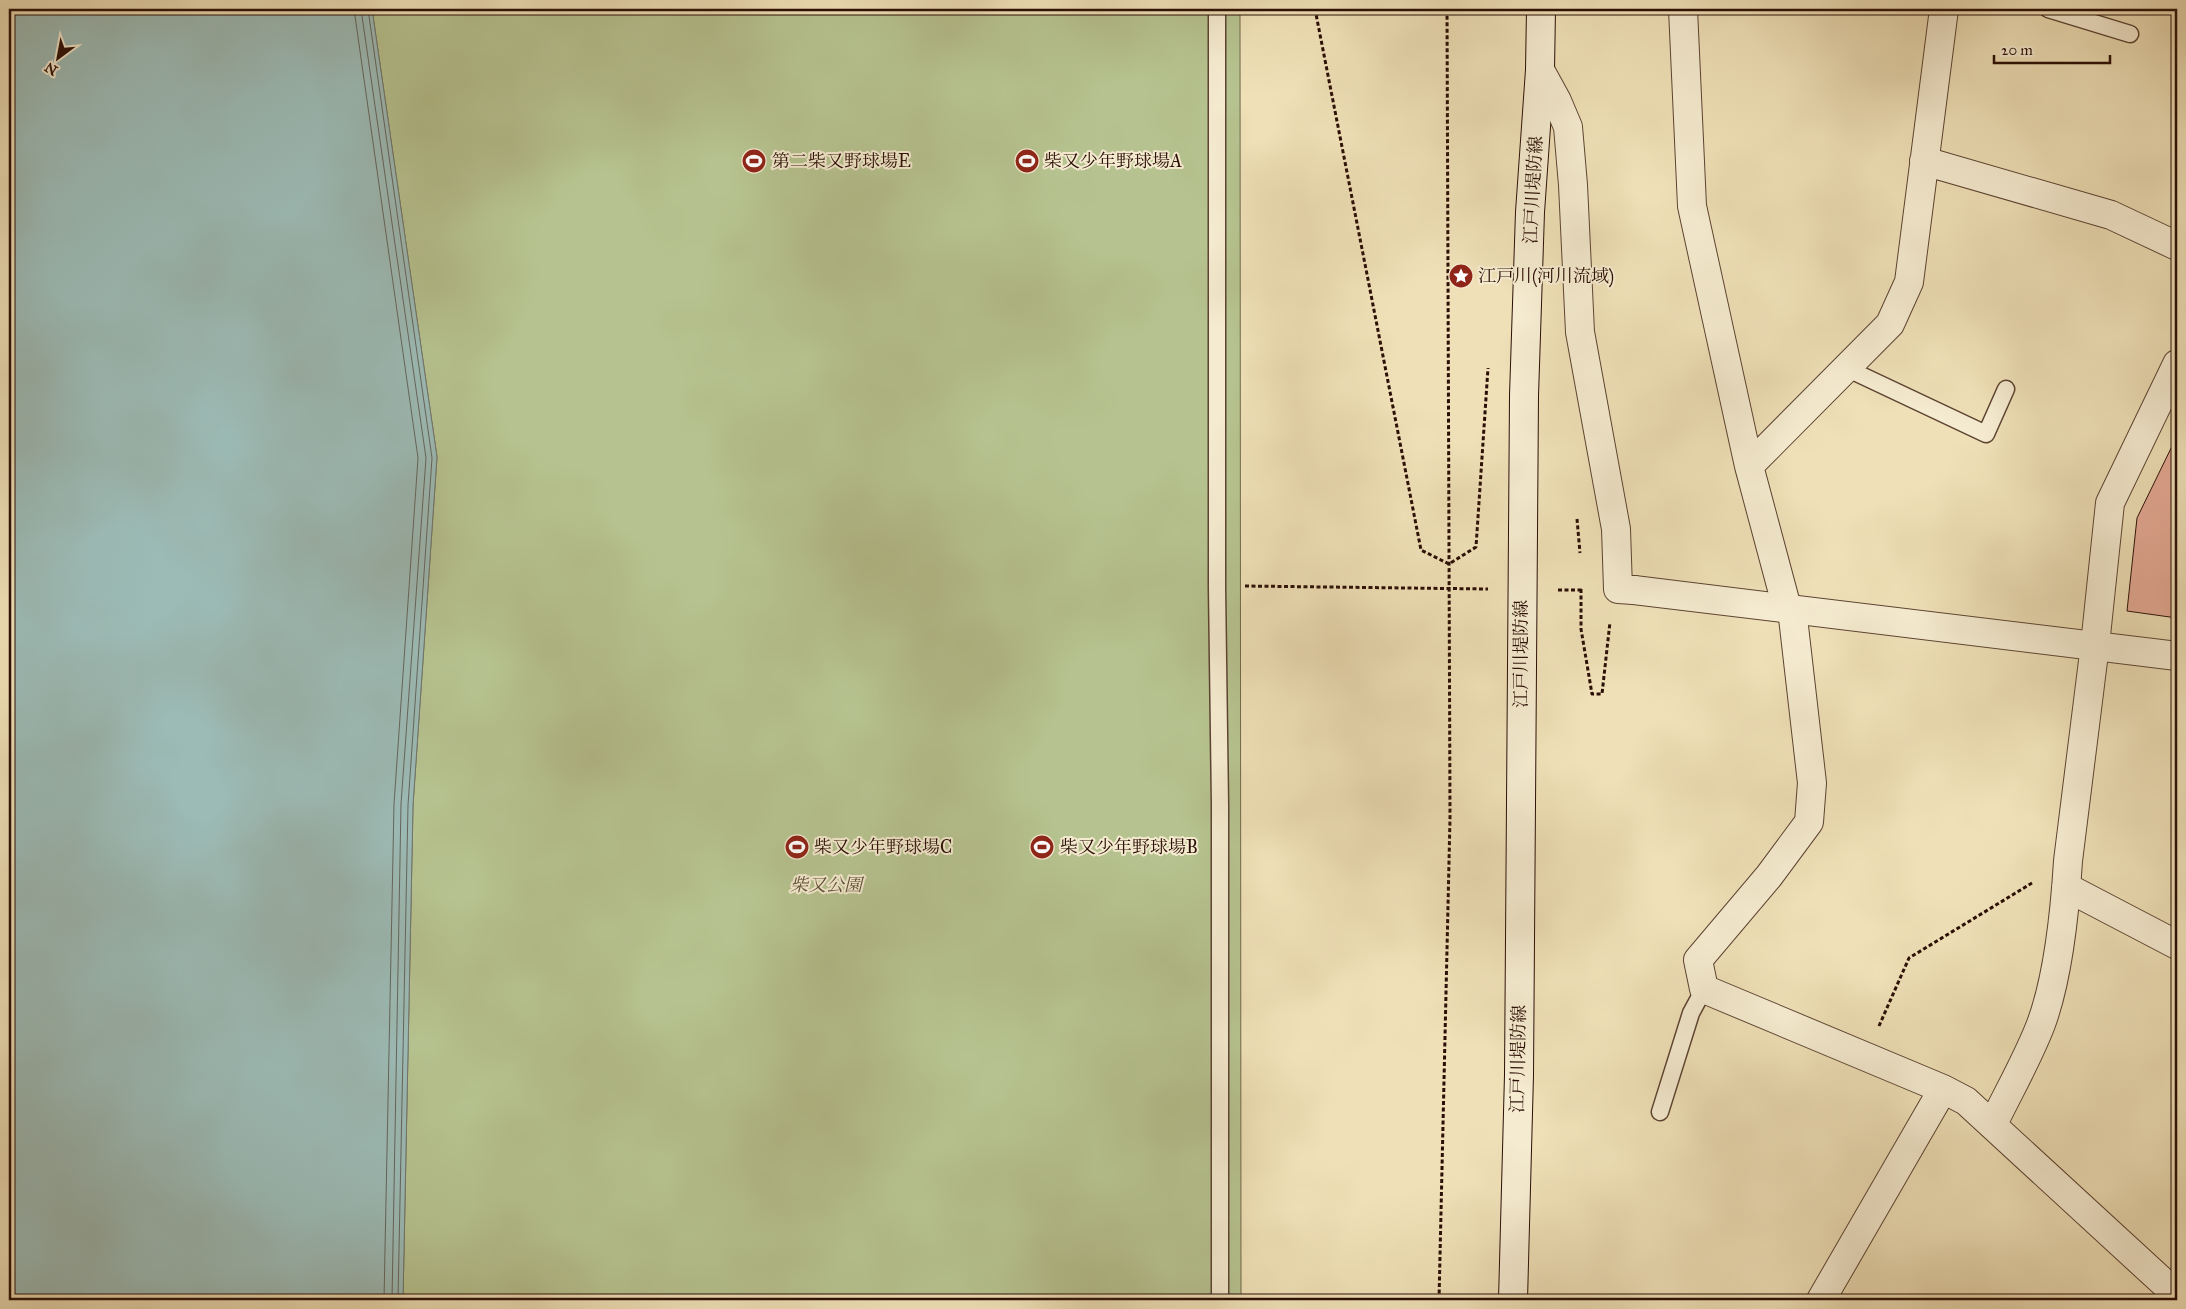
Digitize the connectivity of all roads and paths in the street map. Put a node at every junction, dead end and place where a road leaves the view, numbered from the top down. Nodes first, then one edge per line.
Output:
1 (1217, 9) edge
2 (1315, 9) edge
3 (1453, 9) edge
4 (1541, 9) edge
5 (1683, 9) edge
6 (1944, 9) edge
7 (2048, 9) edge
8 (1447, 11) edge
9 (2130, 34) dead end
10 (1540, 70) junction
11 (1924, 161) junction
12 (2177, 246) edge
13 (1489, 359) dead end
14 (2177, 364) edge
15 (1846, 368) junction
16 (2006, 389) dead end
17 (1749, 466) junction
18 (1449, 564) junction
19 (1270, 586) dead end
20 (1448, 588) junction
21 (1493, 589) dead end
22 (1789, 608) junction
23 (2096, 645) junction
24 (2177, 656) edge
25 (2067, 874) junction
26 (2177, 945) edge
27 (1704, 989) junction
28 (1866, 1056) junction
29 (1943, 1089) junction
30 (1660, 1112) dead end
31 (1993, 1124) junction
32 (2177, 1295) edge
33 (1220, 1300) edge
34 (1439, 1300) edge
35 (1514, 1300) edge
36 (1821, 1300) edge

1 - 33 lane
2 - 18 path
3 - 8 path
4 - 10 street, 江戸川堤防線
5 - 17 street
6 - 11 street
7 - 9 lane
8 - 18 path
10 - 22 street
10 - 35 street, 江戸川堤防線
11 - 12 street
11 - 15 street
13 - 18 path
14 - 23 street
15 - 16 lane
15 - 17 street
17 - 22 street
18 - 20 path
19 - 20 path
20 - 21 path
20 - 34 path
22 - 23 street
22 - 27 street
23 - 24 street
23 - 25 street
25 - 26 street
25 - 28 path
25 - 31 street
27 - 28 street
27 - 30 lane
28 - 29 street
29 - 31 street
29 - 36 street
31 - 32 street

